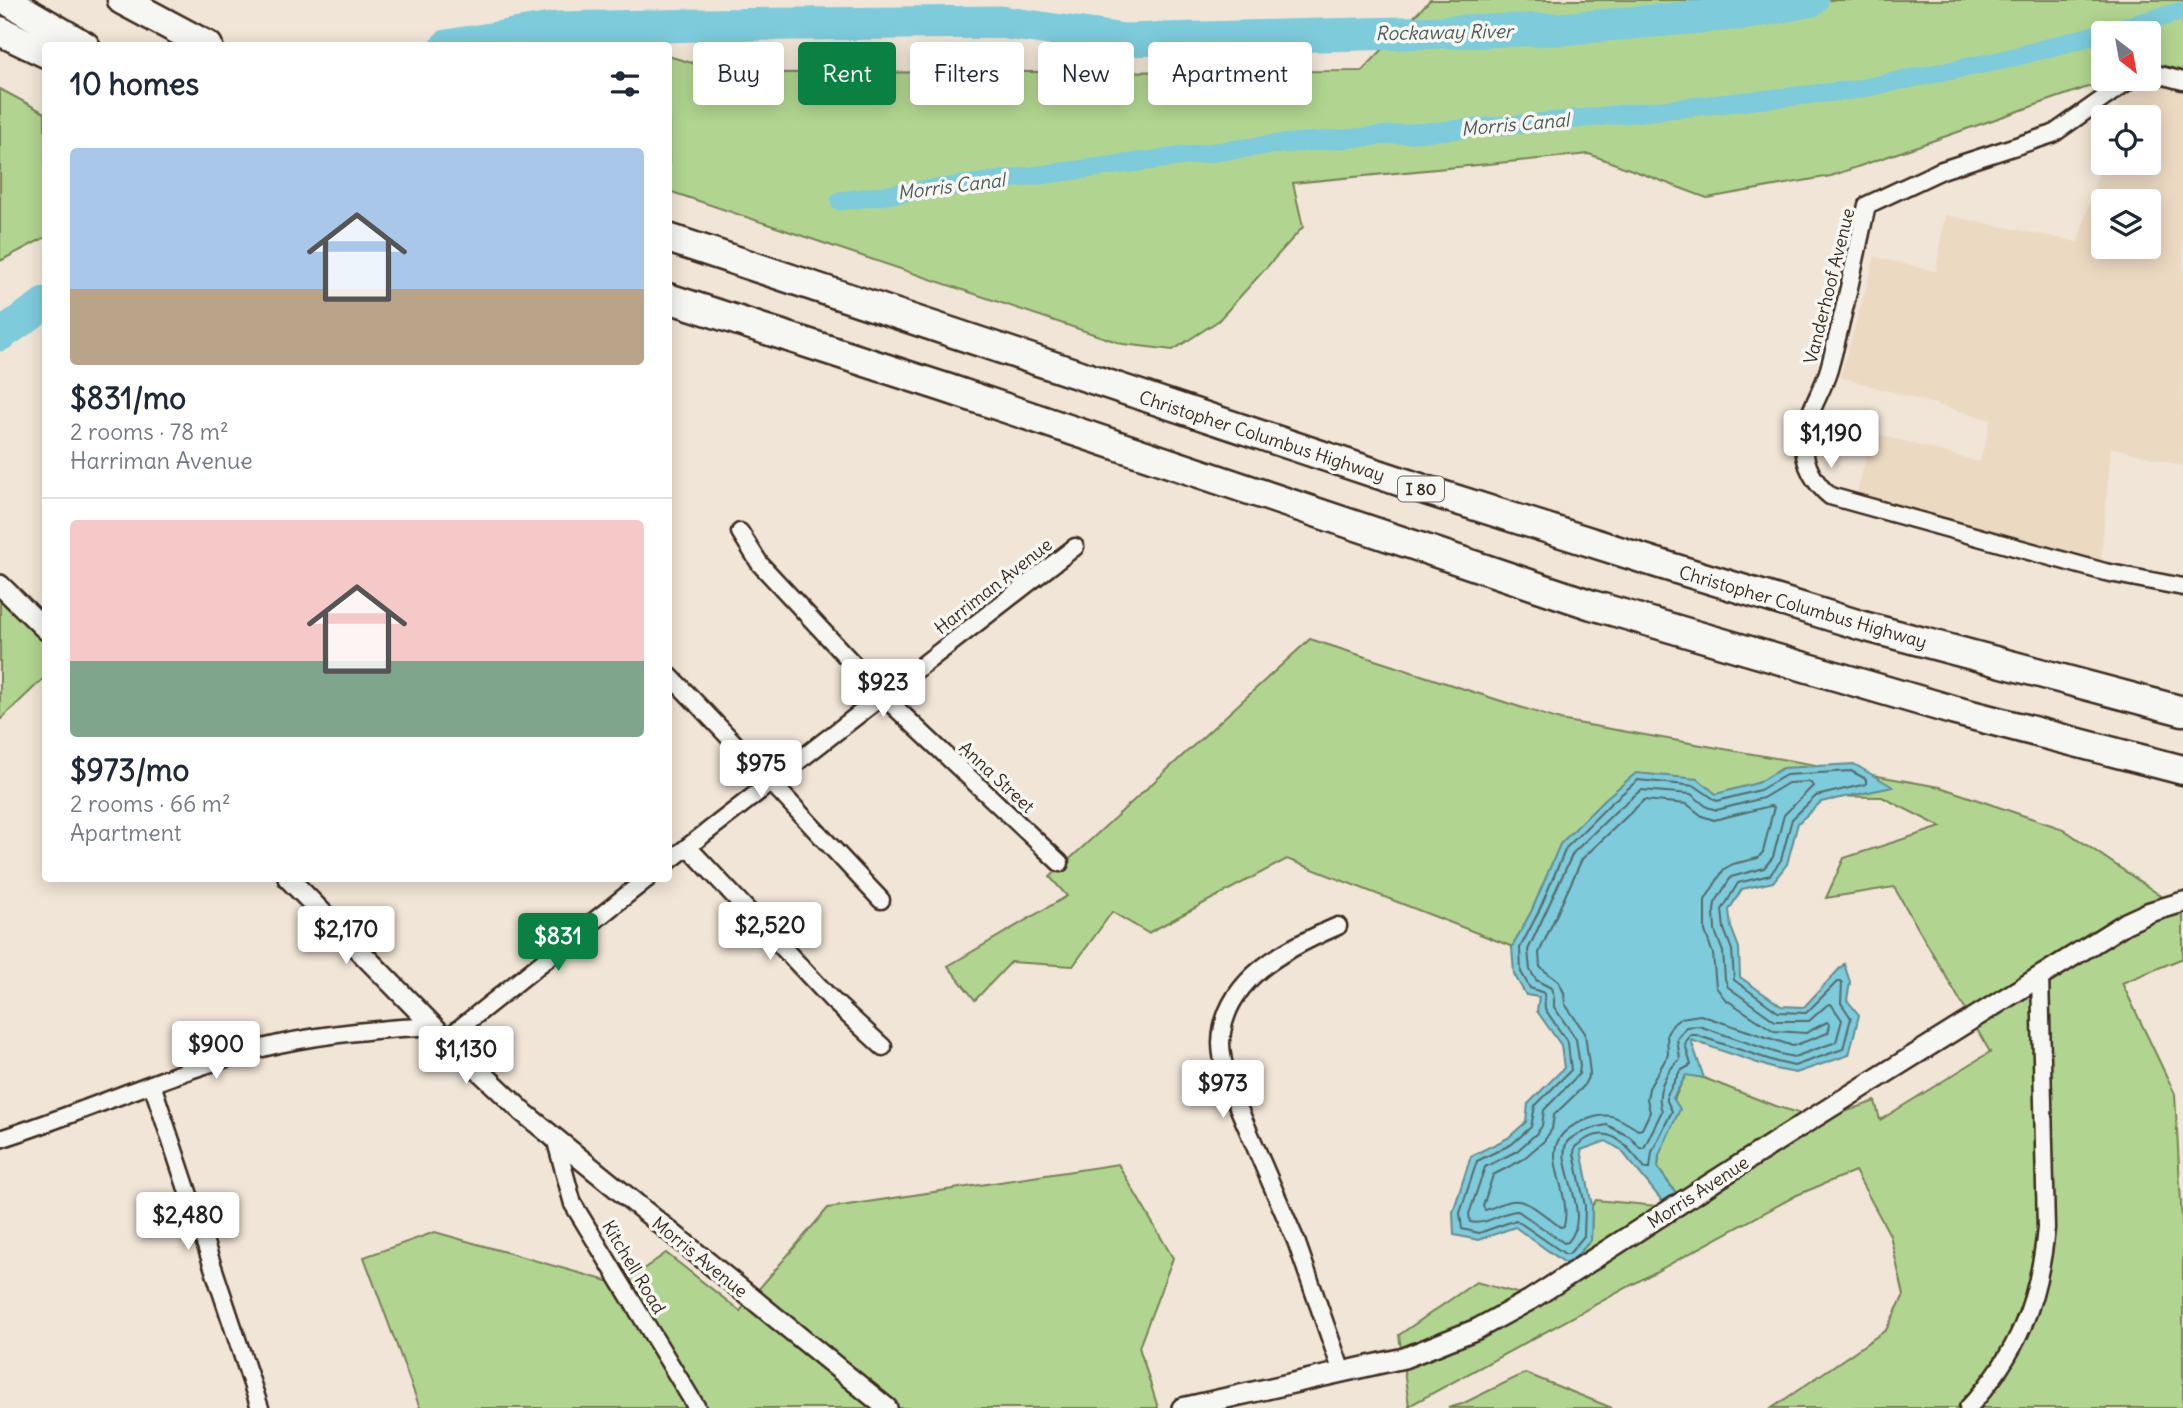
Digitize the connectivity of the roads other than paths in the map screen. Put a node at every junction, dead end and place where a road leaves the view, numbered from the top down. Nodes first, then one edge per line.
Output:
1 (6, 0) edge
2 (122, 0) edge
3 (0, 31) edge
4 (78, 42) edge
5 (201, 42) edge
6 (42, 51) edge
7 (2161, 76) edge
8 (2183, 82) edge
9 (2114, 91) edge
10 (672, 239) edge
11 (672, 299) edge
12 (740, 532) dead end
13 (1075, 547) dead end
14 (0, 585) edge
15 (2183, 587) edge
16 (42, 626) edge
17 (672, 678) edge
18 (883, 696) junction
19 (2183, 710) edge
20 (2183, 770) edge
21 (770, 783) junction
22 (688, 847) junction
23 (672, 859) edge
24 (1060, 863) dead end
25 (292, 882) edge
26 (643, 882) edge
27 (881, 900) dead end
28 (2183, 902) edge
29 (1338, 926) dead end
30 (2040, 975) junction
31 (440, 1032) junction
32 (883, 1047) dead end
33 (152, 1084) junction
34 (555, 1138) junction
35 (0, 1139) edge
36 (1342, 1372) junction
37 (260, 1408) edge
38 (696, 1408) edge
39 (887, 1408) edge
40 (1182, 1408) edge
41 (1968, 1408) edge

1 - 4 highway
2 - 5 highway
3 - 6 highway
7 - 8 street
9 - 15 street, Vanderhoof Avenue
10 - 19 highway, Christopher Columbus Highway / I 80
11 - 20 highway
12 - 18 street, Anna Street
13 - 18 street, Harriman Avenue
14 - 16 street
17 - 21 street
18 - 21 street, Harriman Avenue
18 - 24 street, Anna Street
21 - 22 street, Harriman Avenue
21 - 27 street
22 - 23 street, Harriman Avenue
22 - 32 street
25 - 31 street, Morris Avenue
26 - 31 street
28 - 30 street, Morris Avenue
29 - 36 street
30 - 36 street, Morris Avenue
30 - 41 street
31 - 33 street
31 - 34 street, Morris Avenue
33 - 35 street
33 - 37 street
34 - 38 street, Kitchell Road
34 - 39 street, Morris Avenue
36 - 40 street, Morris Avenue

